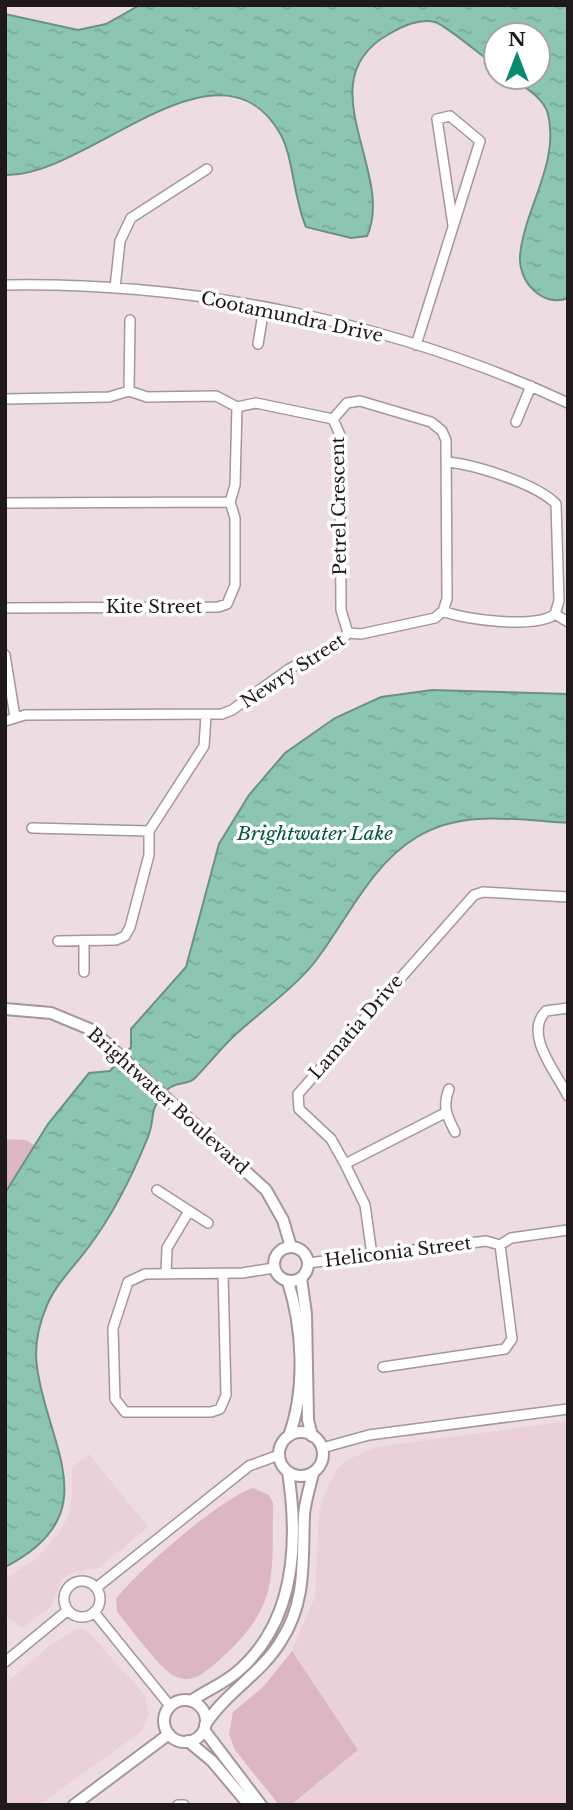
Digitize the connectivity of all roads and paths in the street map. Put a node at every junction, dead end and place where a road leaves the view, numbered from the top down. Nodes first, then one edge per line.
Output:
1 (207, 169) dead end
2 (453, 226) junction
3 (5, 285) edge
4 (115, 288) junction
5 (264, 308) junction
6 (130, 320) dead end
7 (258, 344) dead end
8 (416, 345) junction
9 (531, 386) junction
10 (129, 391) junction
11 (5, 399) edge
12 (568, 403) edge
13 (237, 407) junction
14 (333, 419) junction
15 (516, 422) dead end
16 (446, 462) junction
17 (230, 502) junction
18 (5, 503) edge
19 (6, 609) edge
20 (443, 611) junction
21 (555, 614) junction
22 (568, 622) edge
23 (348, 634) junction
24 (5, 656) edge
25 (206, 716) junction
26 (15, 717) junction
27 (5, 722) edge
28 (32, 828) dead end
29 (149, 831) junction
30 (568, 897) edge
31 (84, 941) junction
32 (58, 942) dead end
33 (84, 972) dead end
34 (568, 1008) edge
35 (5, 1009) edge
36 (449, 1089) dead end
37 (568, 1096) edge
38 (445, 1113) junction
39 (456, 1132) dead end
40 (345, 1164) junction
41 (157, 1190) dead end
42 (189, 1211) junction
43 (208, 1223) dead end
44 (568, 1230) edge
45 (500, 1245) junction
46 (292, 1247) junction
47 (372, 1255) junction
48 (308, 1263) junction
49 (274, 1268) junction
50 (166, 1274) junction
51 (223, 1274) junction
52 (301, 1278) junction
53 (288, 1282) junction
54 (383, 1367) dead end
55 (568, 1409) edge
56 (289, 1436) junction
57 (312, 1436) junction
58 (322, 1448) junction
59 (279, 1455) junction
60 (288, 1472) junction
61 (313, 1473) junction
62 (96, 1588) junction
63 (68, 1610) junction
64 (94, 1612) junction
65 (5, 1662) edge
66 (191, 1701) junction
67 (170, 1706) junction
68 (205, 1727) junction
69 (169, 1734) junction
70 (188, 1741) junction
71 (74, 1805) edge
72 (178, 1805) edge
73 (184, 1805) edge
74 (249, 1805) edge
75 (261, 1805) edge

1 - 4 street
2 - 2 street
2 - 8 street
3 - 4 street, Cootamundra Drive
4 - 5 street, Cootamundra Drive
5 - 7 street
5 - 8 street, Cootamundra Drive
6 - 10 street
8 - 9 street, Cootamundra Drive
9 - 12 street, Cootamundra Drive
9 - 15 street
10 - 11 street, Petrel Crescent
10 - 13 street, Petrel Crescent
13 - 14 street, Petrel Crescent
13 - 17 street, Kite Street
14 - 16 street
14 - 23 street, Petrel Crescent
16 - 20 street
16 - 21 street
17 - 18 street
17 - 19 street, Kite Street
20 - 21 street
20 - 23 street, Newry Street
21 - 22 street
23 - 25 street, Newry Street
24 - 26 street
25 - 26 street, Newry Street
25 - 29 street
26 - 27 street, Newry Street
28 - 29 street
29 - 31 street
30 - 40 street, Lamatia Drive
31 - 32 street
31 - 33 street
34 - 37 street
35 - 46 street, Brightwater Boulevard
36 - 38 street
38 - 39 street
38 - 40 street
40 - 47 street, Lamatia Drive
41 - 42 street
42 - 43 street
42 - 50 street
44 - 45 street, Heliconia Street
45 - 47 street, Heliconia Street
45 - 54 street
46 - 48 street
46 - 49 street
47 - 48 street, Heliconia Street
48 - 52 street
49 - 51 street
49 - 53 street
50 - 51 street
50 - 51 street
52 - 53 street
52 - 57 street
53 - 56 street
55 - 58 street
56 - 57 street
56 - 59 street
57 - 58 street
58 - 61 street
59 - 60 street
59 - 62 street
60 - 61 street
60 - 66 street
61 - 68 street
62 - 63 street
62 - 64 street
63 - 64 street
63 - 65 street
64 - 67 street
66 - 67 street
66 - 68 street
67 - 69 street
68 - 70 street
68 - 75 street
69 - 70 street
69 - 71 street
70 - 74 street
72 - 73 street

